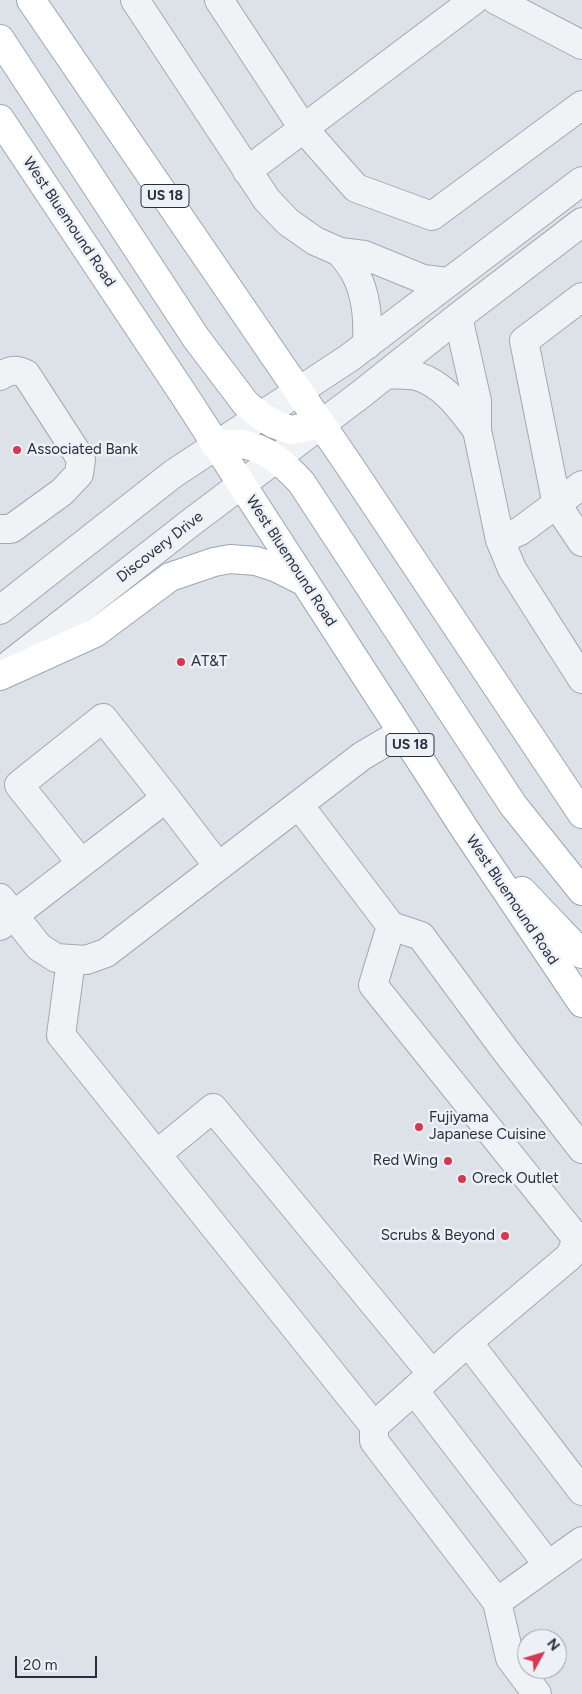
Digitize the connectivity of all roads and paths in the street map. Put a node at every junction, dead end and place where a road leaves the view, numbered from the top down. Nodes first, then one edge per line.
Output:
1 (31, 0) edge
2 (135, 0) edge
3 (219, 0) edge
4 (474, 0) edge
5 (496, 0) edge
6 (578, 36) edge
7 (0, 38) edge
8 (582, 104) edge
9 (0, 118) edge
10 (303, 128) junction
11 (247, 171) junction
12 (582, 181) edge
13 (582, 222) edge
14 (340, 252) junction
15 (448, 282) junction
16 (582, 297) edge
17 (458, 317) junction
18 (367, 344) junction
19 (386, 374) junction
20 (0, 376) edge
21 (298, 391) junction
22 (261, 416) junction
23 (321, 424) junction
24 (477, 430) junction
25 (216, 446) junction
26 (276, 458) junction
27 (241, 485) junction
28 (582, 485) edge
29 (557, 504) junction
30 (0, 529) edge
31 (500, 540) junction
32 (582, 542) edge
33 (304, 582) junction
34 (0, 610) edge
35 (0, 674) edge
36 (581, 676) edge
37 (402, 732) junction
38 (166, 798) junction
39 (299, 805) junction
40 (582, 814) edge
41 (466, 831) junction
42 (81, 863) junction
43 (218, 866) junction
44 (582, 891) edge
45 (4, 913) edge
46 (391, 926) junction
47 (582, 954) edge
48 (71, 960) junction
49 (582, 1003) edge
50 (582, 1149) edge
51 (157, 1154) junction
52 (580, 1237) edge
53 (468, 1342) junction
54 (423, 1382) junction
55 (374, 1426) junction
56 (582, 1491) edge
57 (582, 1540) edge
58 (548, 1565) junction
59 (497, 1602) junction
60 (537, 1694) edge

1 - 21 main road, US 18
2 - 11 street
3 - 10 street
4 - 10 street
5 - 6 street
7 - 22 main road
8 - 10 street
9 - 25 main road, West Bluemound Road / US 18
10 - 11 street
11 - 14 street
12 - 15 street
13 - 17 street, Discovery Drive
14 - 15 street
14 - 18 street
15 - 18 street
16 - 29 street
17 - 19 street, Discovery Drive
17 - 24 street
18 - 21 street
19 - 23 street, Discovery Drive
19 - 24 street
20 - 30 street
21 - 22 street
21 - 23 main road, US 18
22 - 23 main road
22 - 25 street
23 - 26 street, Discovery Drive
23 - 40 main road, US 18
24 - 31 street
25 - 26 main road
25 - 27 main road, West Bluemound Road / US 18
25 - 34 street
26 - 27 street, Discovery Drive
26 - 44 main road
27 - 33 main road, West Bluemound Road / US 18
27 - 35 street, Discovery Drive
28 - 29 street
29 - 31 street
29 - 32 street
31 - 36 street
33 - 35 main road
33 - 37 main road, West Bluemound Road / US 18
37 - 39 street
37 - 41 main road, West Bluemound Road / US 18
38 - 42 street
38 - 42 street
38 - 43 street
39 - 43 street
39 - 46 street
41 - 47 main road
41 - 49 main road, West Bluemound Road / US 18
42 - 45 street
43 - 48 street
45 - 48 street
46 - 50 street
46 - 52 street
48 - 51 street
51 - 54 street
51 - 55 street
52 - 53 street
53 - 54 street
53 - 56 street
54 - 55 street
54 - 58 street
55 - 59 street
57 - 58 street
58 - 59 street
59 - 60 street

